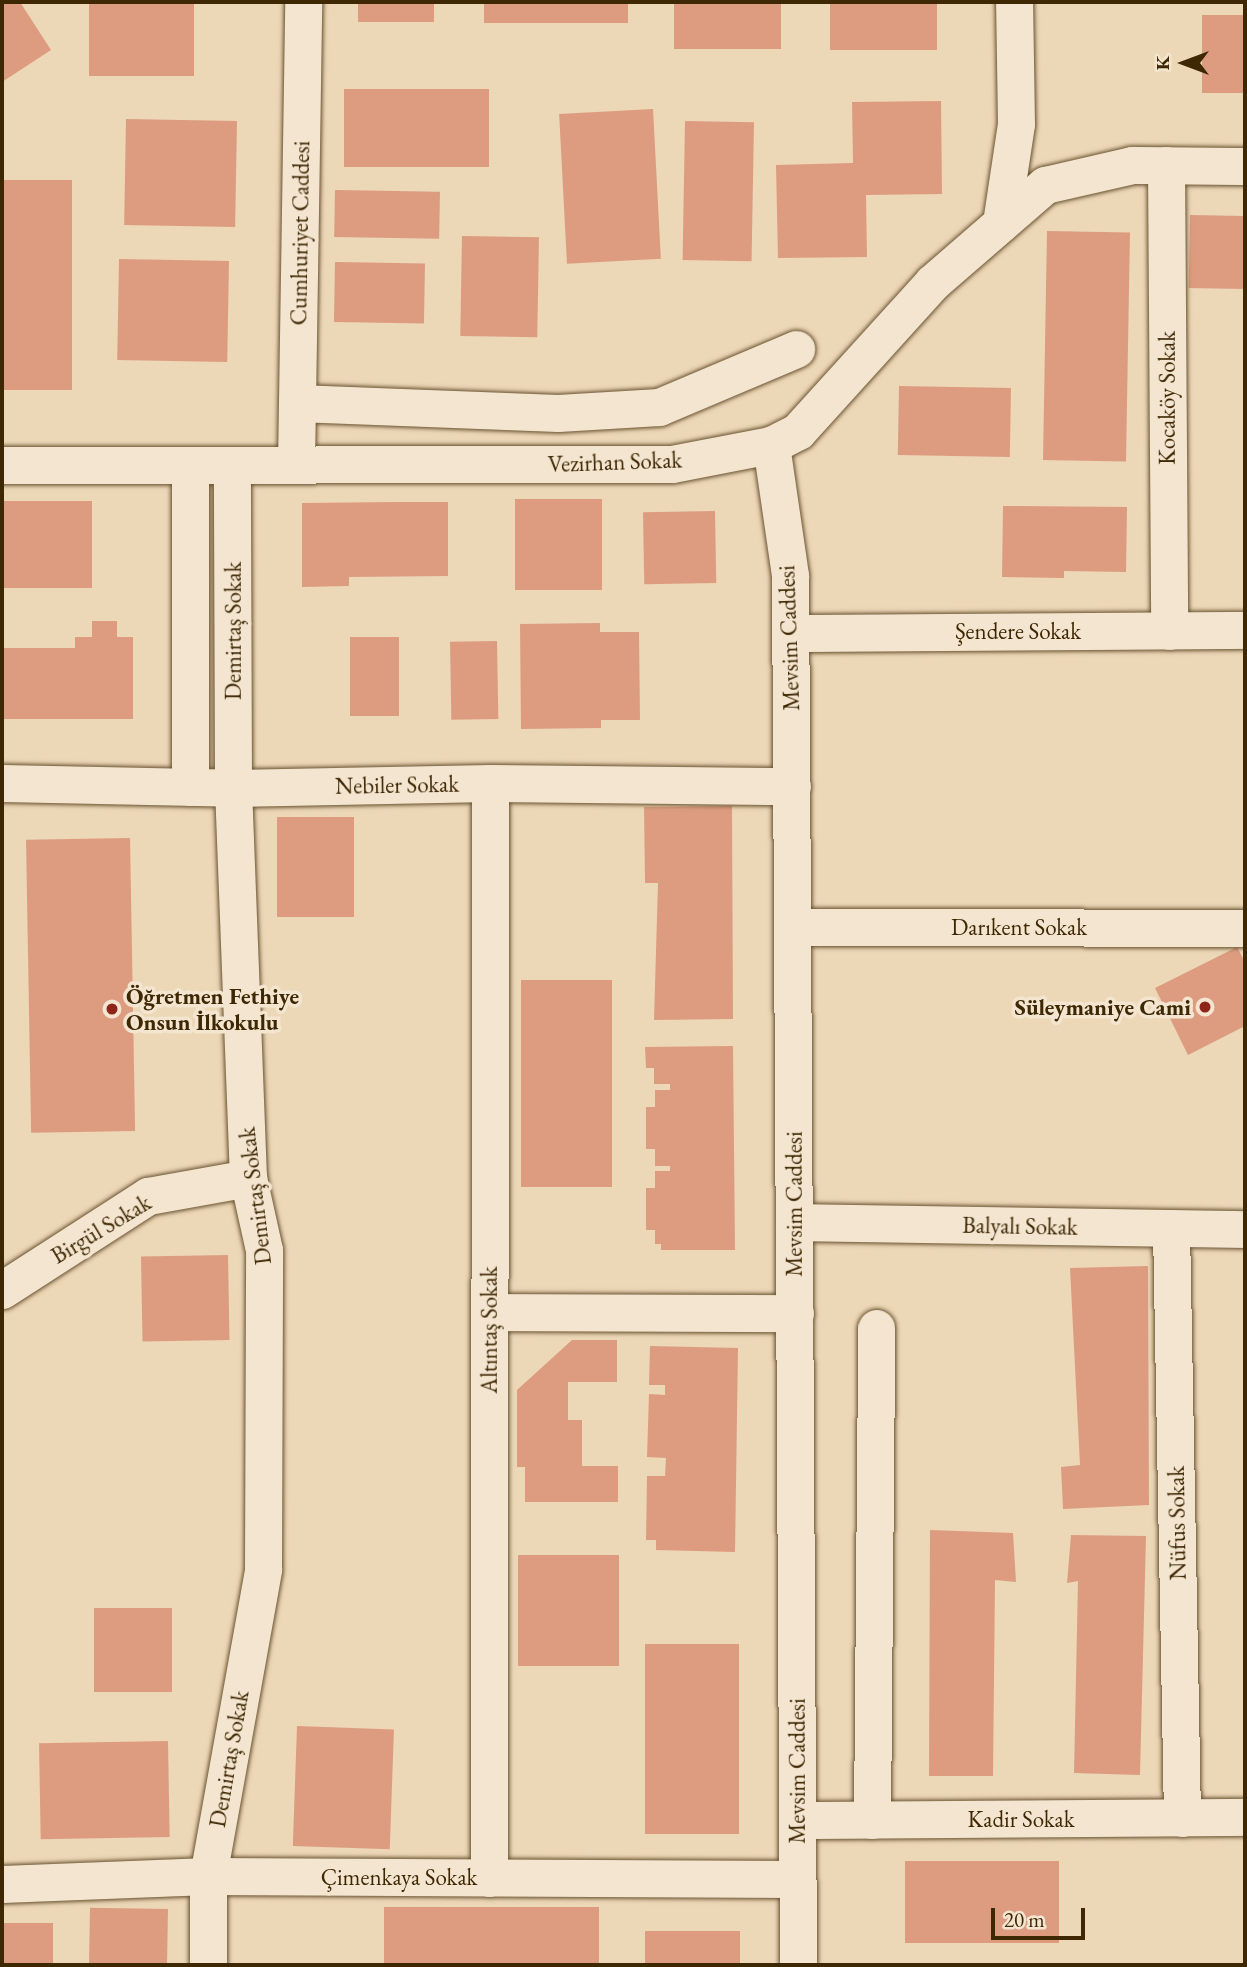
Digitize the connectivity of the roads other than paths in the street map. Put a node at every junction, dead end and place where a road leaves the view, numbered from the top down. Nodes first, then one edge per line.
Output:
1 (303, 2) edge
2 (1014, 2) edge
3 (1166, 165) junction
4 (1245, 166) edge
5 (1001, 223) junction
6 (796, 349) dead end
7 (297, 403) junction
8 (771, 445) junction
9 (2, 465) edge
10 (190, 465) junction
11 (232, 465) junction
12 (296, 465) junction
13 (1245, 630) edge
14 (1169, 631) junction
15 (790, 633) junction
16 (2, 783) edge
17 (490, 783) junction
18 (792, 786) junction
19 (190, 787) junction
20 (233, 788) junction
21 (793, 927) junction
22 (1245, 928) edge
23 (248, 1178) junction
24 (794, 1222) junction
25 (1171, 1228) junction
26 (1245, 1229) edge
27 (2, 1290) edge
28 (489, 1312) junction
29 (795, 1313) junction
30 (876, 1328) dead end
31 (1182, 1818) junction
32 (1245, 1818) edge
33 (797, 1820) junction
34 (872, 1820) junction
35 (208, 1876) junction
36 (489, 1878) junction
37 (797, 1879) junction
38 (2, 1884) edge
39 (208, 1965) edge
40 (798, 1965) edge

1 - 7 street, Cumhuriyet Caddesi
2 - 5 street
3 - 4 street, Vezirhan Sokak
3 - 5 street, Vezirhan Sokak
3 - 14 street, Kocaköy Sokak
5 - 8 street, Vezirhan Sokak
6 - 7 street
7 - 12 street, Cumhuriyet Caddesi
8 - 12 street, Vezirhan Sokak
8 - 15 street, Mevsim Caddesi
9 - 10 street, Vezirhan Sokak
10 - 11 street, Vezirhan Sokak
10 - 19 street
11 - 12 street, Vezirhan Sokak
11 - 20 street, Demirtaş Sokak
13 - 14 street, Şendere Sokak
14 - 15 street, Şendere Sokak
15 - 18 street, Mevsim Caddesi
16 - 19 street, Nebiler Sokak
17 - 18 street, Nebiler Sokak
17 - 20 street, Nebiler Sokak
17 - 28 street, Altıntaş Sokak
18 - 21 street, Mevsim Caddesi
19 - 20 street, Nebiler Sokak
20 - 23 street, Demirtaş Sokak
21 - 22 street, Darıkent Sokak
21 - 24 street, Mevsim Caddesi
23 - 27 street, Birgül Sokak
23 - 35 street, Demirtaş Sokak
24 - 25 street, Balyalı Sokak
24 - 29 street, Mevsim Caddesi
25 - 26 street, Balyalı Sokak
25 - 31 street, Nüfus Sokak
28 - 29 street
28 - 36 street, Altıntaş Sokak
29 - 33 street, Mevsim Caddesi
30 - 34 street
31 - 32 street, Kadir Sokak
31 - 34 street, Kadir Sokak
33 - 34 street, Kadir Sokak
33 - 37 street, Mevsim Caddesi
35 - 36 street, Çimenkaya Sokak
35 - 38 street, Çimenkaya Sokak
35 - 39 street, Demirtaş Sokak
36 - 37 street, Çimenkaya Sokak
37 - 40 street, Mevsim Caddesi

